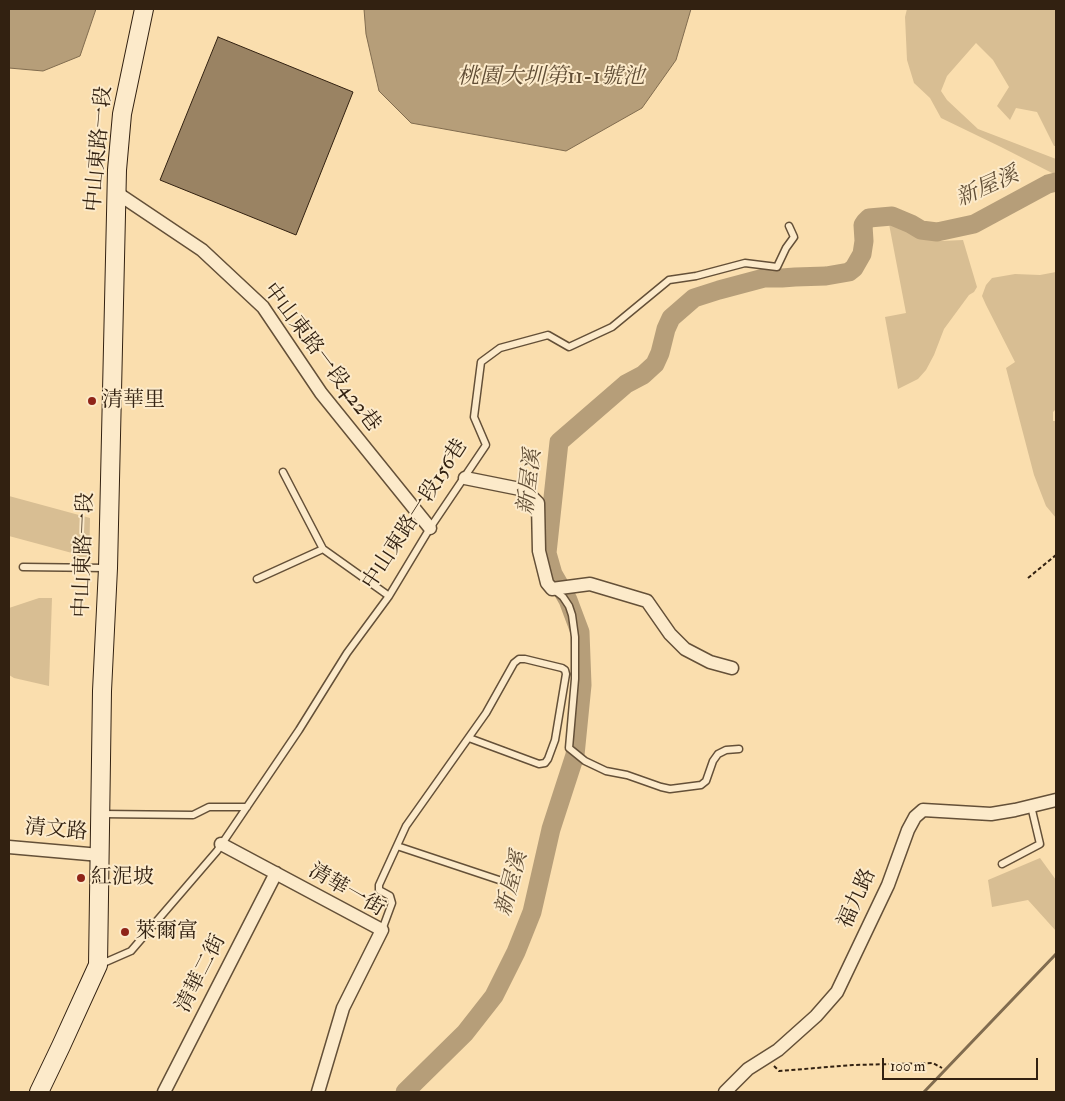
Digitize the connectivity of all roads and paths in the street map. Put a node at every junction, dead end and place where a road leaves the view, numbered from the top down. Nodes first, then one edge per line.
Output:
1 (144, 9) edge
2 (117, 193) junction
3 (789, 226) dead end
4 (283, 472) dead end
5 (465, 478) junction
6 (430, 528) junction
7 (323, 549) junction
8 (1056, 555) edge
9 (23, 566) dead end
10 (108, 568) junction
11 (1028, 578) dead end
12 (257, 580) dead end
13 (556, 588) junction
14 (389, 596) junction
15 (732, 668) dead end
16 (469, 738) junction
17 (739, 749) dead end
18 (1056, 800) edge
19 (247, 806) junction
20 (1031, 806) junction
21 (100, 814) junction
22 (221, 844) junction
23 (397, 846) junction
24 (9, 847) edge
25 (100, 855) junction
26 (1002, 864) dead end
27 (276, 873) junction
28 (505, 882) dead end
29 (382, 930) junction
30 (98, 965) junction
31 (766, 1057) junction
32 (942, 1068) dead end
33 (38, 1092) edge
34 (164, 1092) edge
35 (318, 1092) edge
36 (725, 1092) edge

1 - 2 main road, 中山東路一段
2 - 6 street, 中山東路一段422巷
2 - 10 main road, 中山東路一段
3 - 5 lane, 中山東路一段156巷
4 - 7 lane
5 - 6 lane, 中山東路一段156巷
5 - 13 street
6 - 14 lane, 中山東路一段156巷
7 - 12 lane
7 - 14 lane
8 - 11 path
9 - 10 lane
10 - 21 main road, 中山東路一段
13 - 15 street
13 - 17 lane
14 - 19 lane, 中山東路一段156巷
16 - 16 lane
16 - 23 lane
18 - 20 street, 福九路
19 - 21 lane
19 - 22 lane, 中山東路一段156巷
20 - 26 lane
20 - 31 street, 福九路
21 - 25 main road, 中山東路一段
22 - 27 street, 清華一街
22 - 30 lane, 中山東路一段156巷
23 - 28 lane
23 - 29 lane
24 - 25 street, 清文路
25 - 30 main road, 中山東路一段
27 - 29 street, 清華一街
27 - 34 street, 清華二街
29 - 35 street, 清華一街
30 - 33 main road, 中山東路一段
31 - 32 path
31 - 36 street, 福九路

